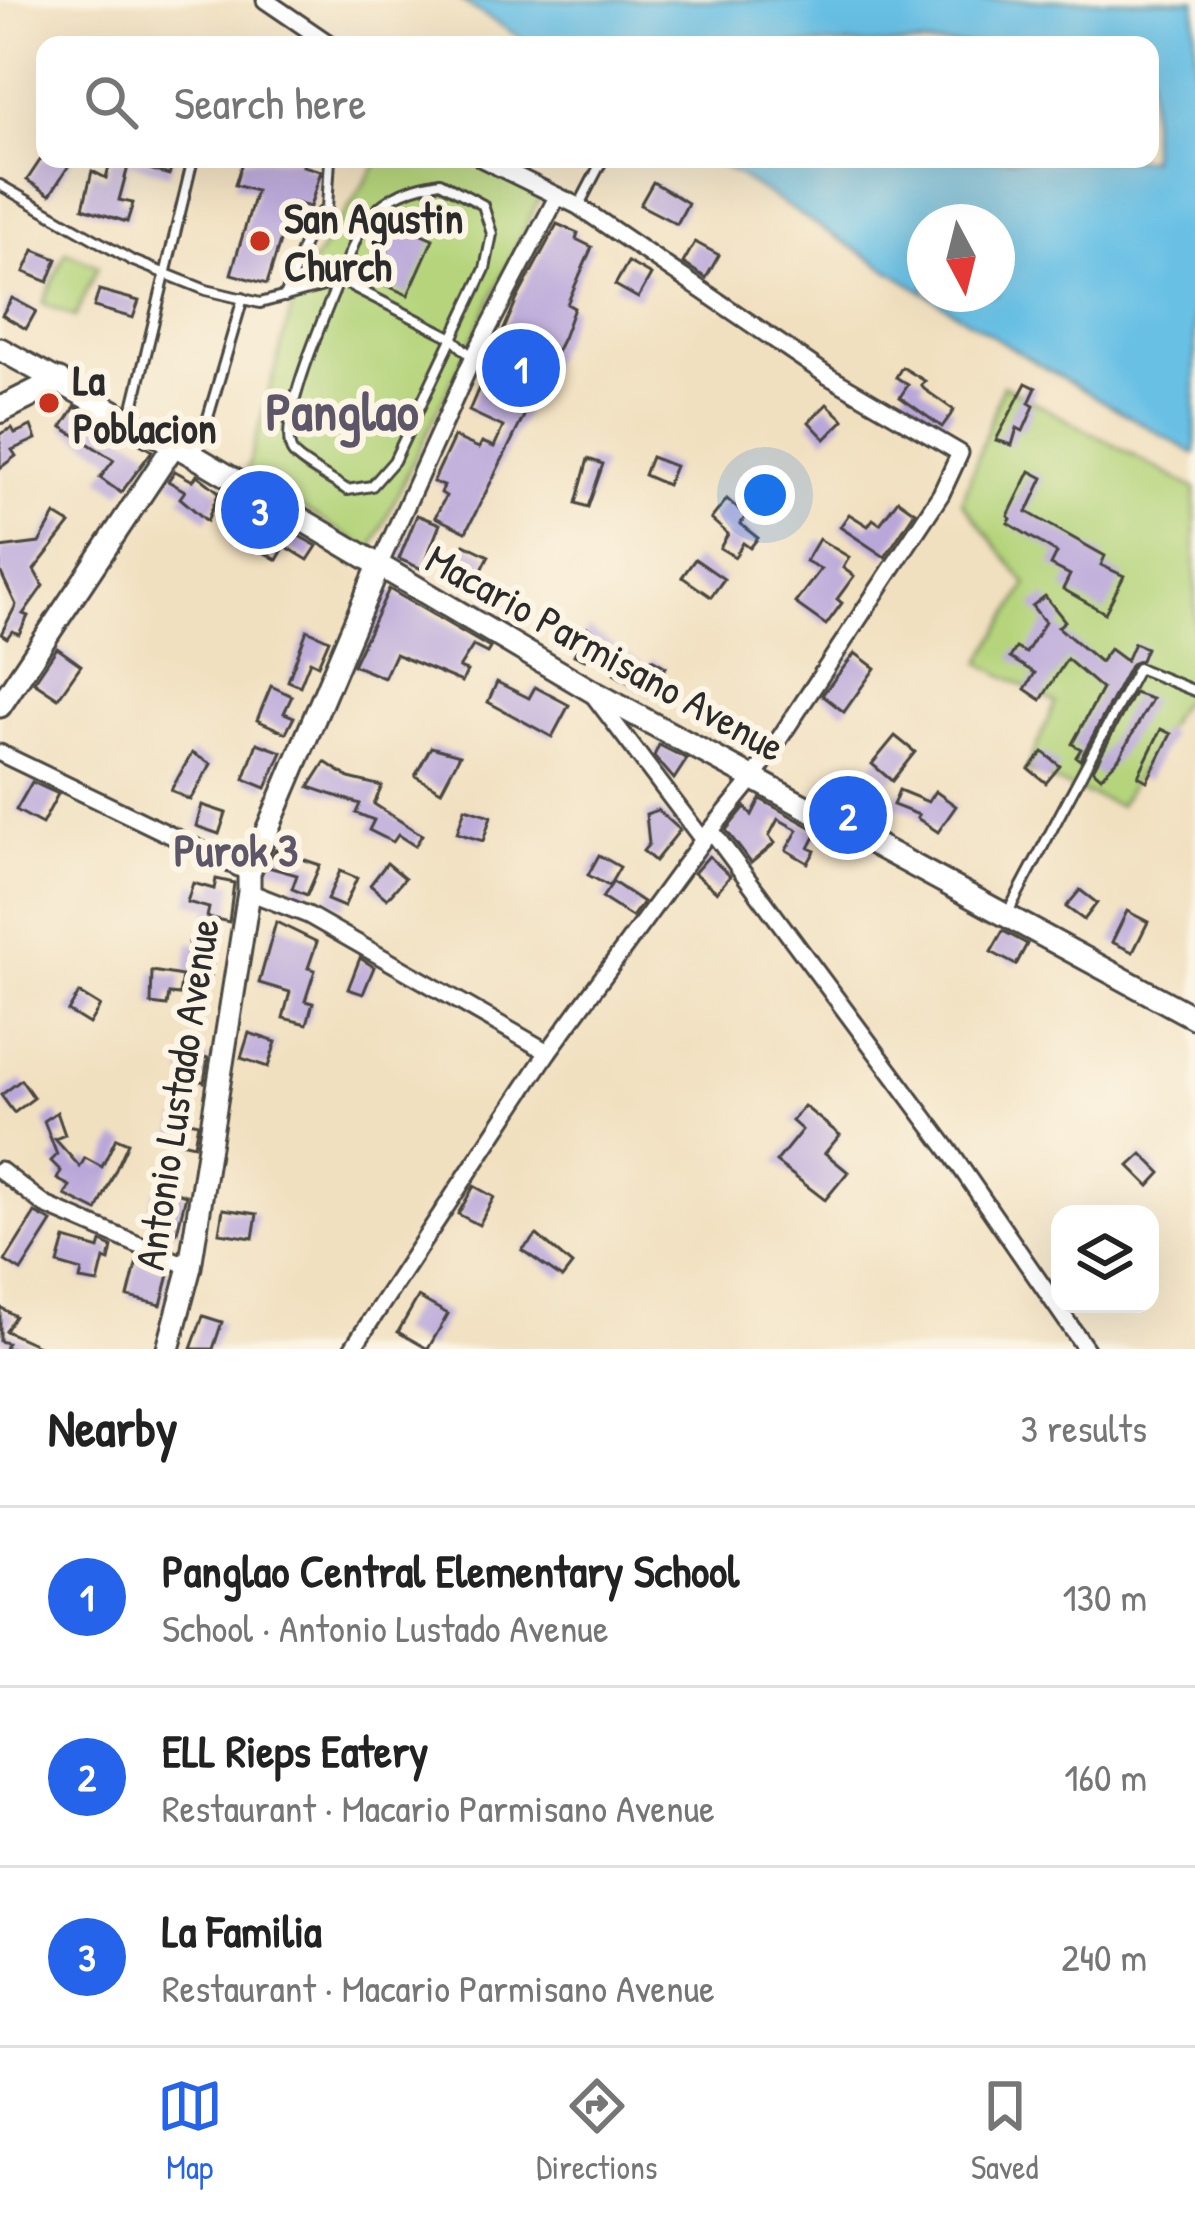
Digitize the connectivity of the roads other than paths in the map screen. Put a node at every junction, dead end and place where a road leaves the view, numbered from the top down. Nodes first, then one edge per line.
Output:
1 (265, 0) edge
2 (318, 36) edge
3 (191, 168) edge
4 (329, 168) edge
5 (500, 168) edge
6 (598, 168) edge
7 (0, 185) edge
8 (557, 197) junction
9 (578, 206) junction
10 (165, 276) junction
11 (342, 281) junction
12 (285, 297) junction
13 (243, 298) junction
14 (451, 337) junction
15 (0, 349) edge
16 (473, 358) junction
17 (58, 381) junction
18 (0, 410) edge
19 (130, 421) junction
20 (174, 445) junction
21 (196, 457) junction
22 (378, 568) junction
23 (590, 690) junction
24 (1195, 691) edge
25 (0, 706) edge
26 (0, 753) edge
27 (752, 780) junction
28 (707, 835) junction
29 (249, 882) junction
30 (1006, 918) junction
31 (1195, 1018) edge
32 (548, 1052) junction
33 (0, 1170) edge
34 (190, 1267) junction
35 (168, 1349) edge
36 (352, 1349) edge
37 (1086, 1349) edge

1 - 2 street
3 - 10 lane
4 - 12 lane
5 - 8 street
6 - 9 lane
7 - 10 lane
8 - 9 street
8 - 16 street, Antonio Lustado Avenue
9 - 27 street
10 - 13 lane
10 - 19 lane
11 - 12 lane
11 - 14 lane
11 - 14 lane
11 - 14 lane
12 - 13 lane
13 - 21 lane
14 - 16 lane
15 - 17 street, Macario Parmisano Avenue
16 - 22 street, Antonio Lustado Avenue
17 - 18 main road
17 - 19 street, Macario Parmisano Avenue
19 - 20 street, Macario Parmisano Avenue
20 - 21 street, Macario Parmisano Avenue
20 - 25 street
21 - 22 street, Macario Parmisano Avenue
22 - 23 street, Macario Parmisano Avenue
22 - 29 street, Antonio Lustado Avenue
23 - 27 street, Macario Parmisano Avenue
23 - 28 street
24 - 30 lane
26 - 29 street
27 - 28 street
27 - 30 street, Macario Parmisano Avenue
28 - 32 street
28 - 37 street
29 - 32 street
29 - 34 street, Antonio Lustado Avenue
30 - 31 street, Macario Parmisano Avenue
32 - 36 street
33 - 34 street
34 - 35 street, Antonio Lustado Avenue

